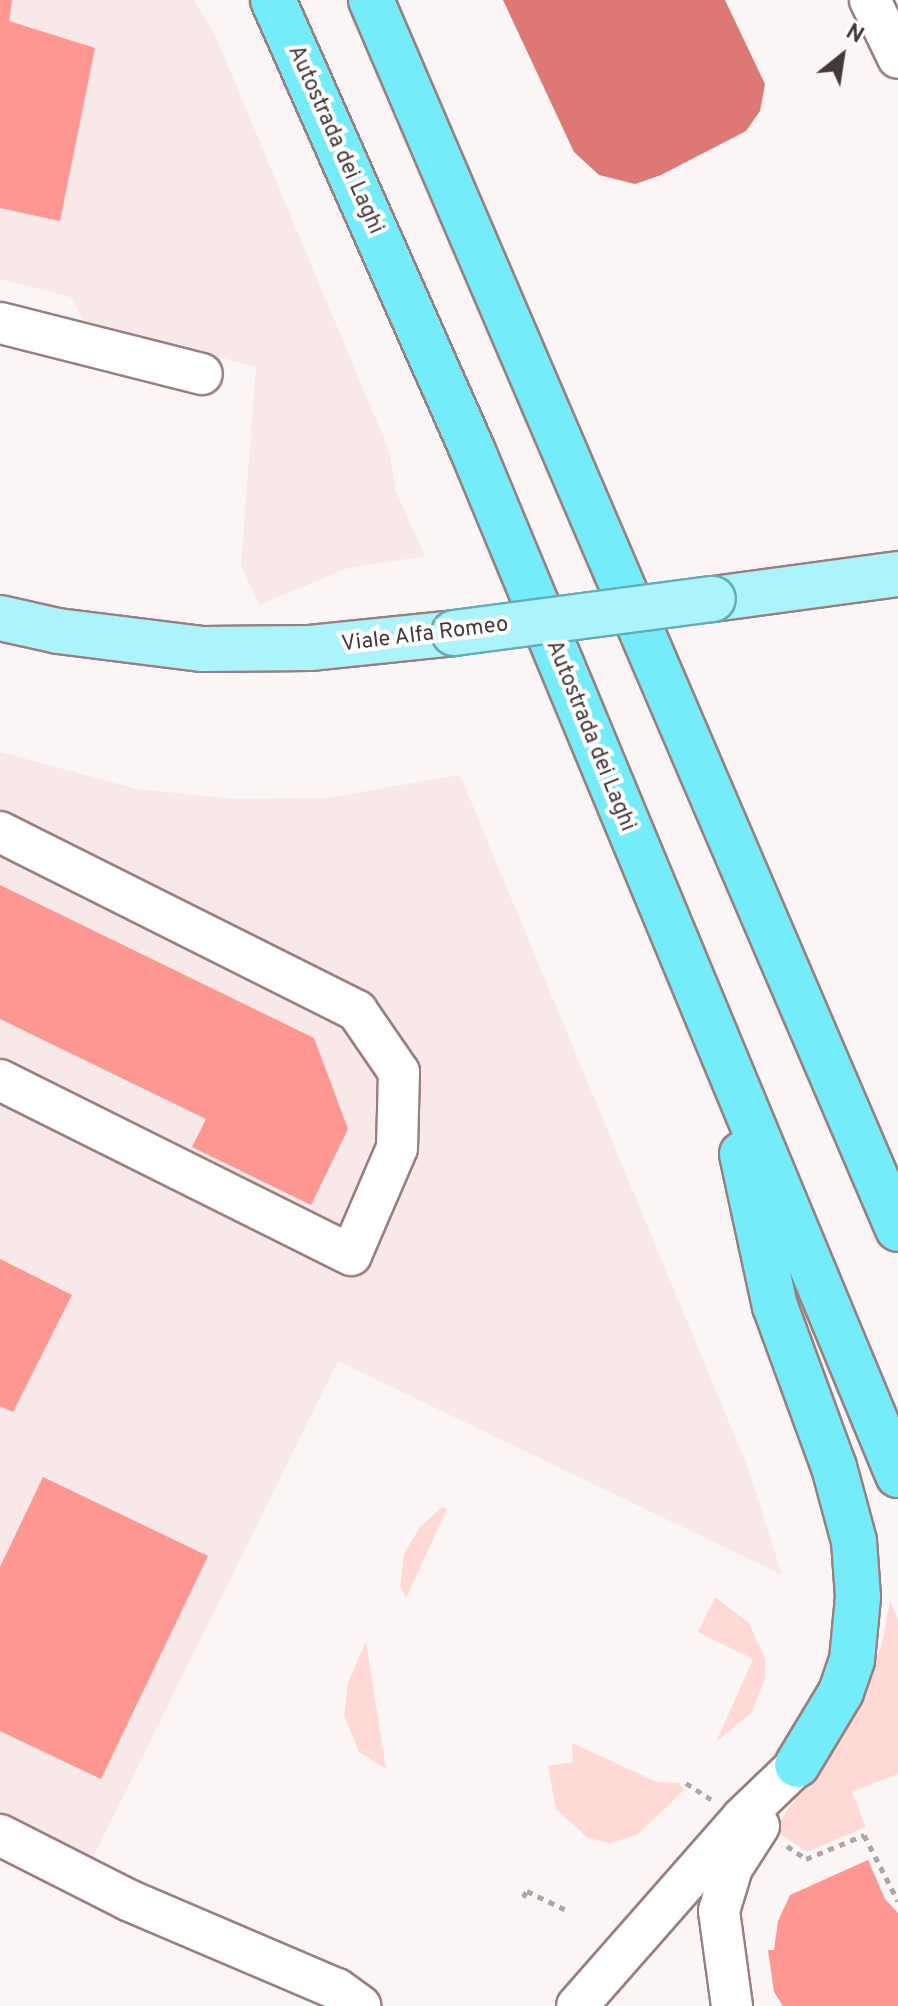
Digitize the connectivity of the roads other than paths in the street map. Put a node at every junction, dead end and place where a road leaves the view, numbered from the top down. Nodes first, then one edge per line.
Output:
1 (273, 0) edge
2 (371, 0) edge
3 (870, 0) edge
4 (898, 58) edge
5 (0, 323) edge
6 (202, 374) dead end
7 (898, 574) edge
8 (0, 618) edge
9 (0, 832) edge
10 (729, 1077) junction
11 (0, 1080) edge
12 (853, 1122) junction
13 (898, 1184) edge
14 (898, 1229) edge
15 (898, 1475) edge
16 (797, 1765) joint
17 (750, 1823) junction
18 (0, 1835) edge
19 (360, 2006) edge
20 (577, 2006) edge
21 (732, 2006) edge

1 - 10 highway, Autostrada dei Laghi
2 - 12 highway
3 - 4 lane
5 - 6 lane
7 - 8 main road, Viale Alfa Romeo, bridge
9 - 11 lane
10 - 15 highway, Autostrada dei Laghi
10 - 16 highway
12 - 13 highway
12 - 14 highway
16 - 17 lane
17 - 20 lane
17 - 21 lane
18 - 19 lane

